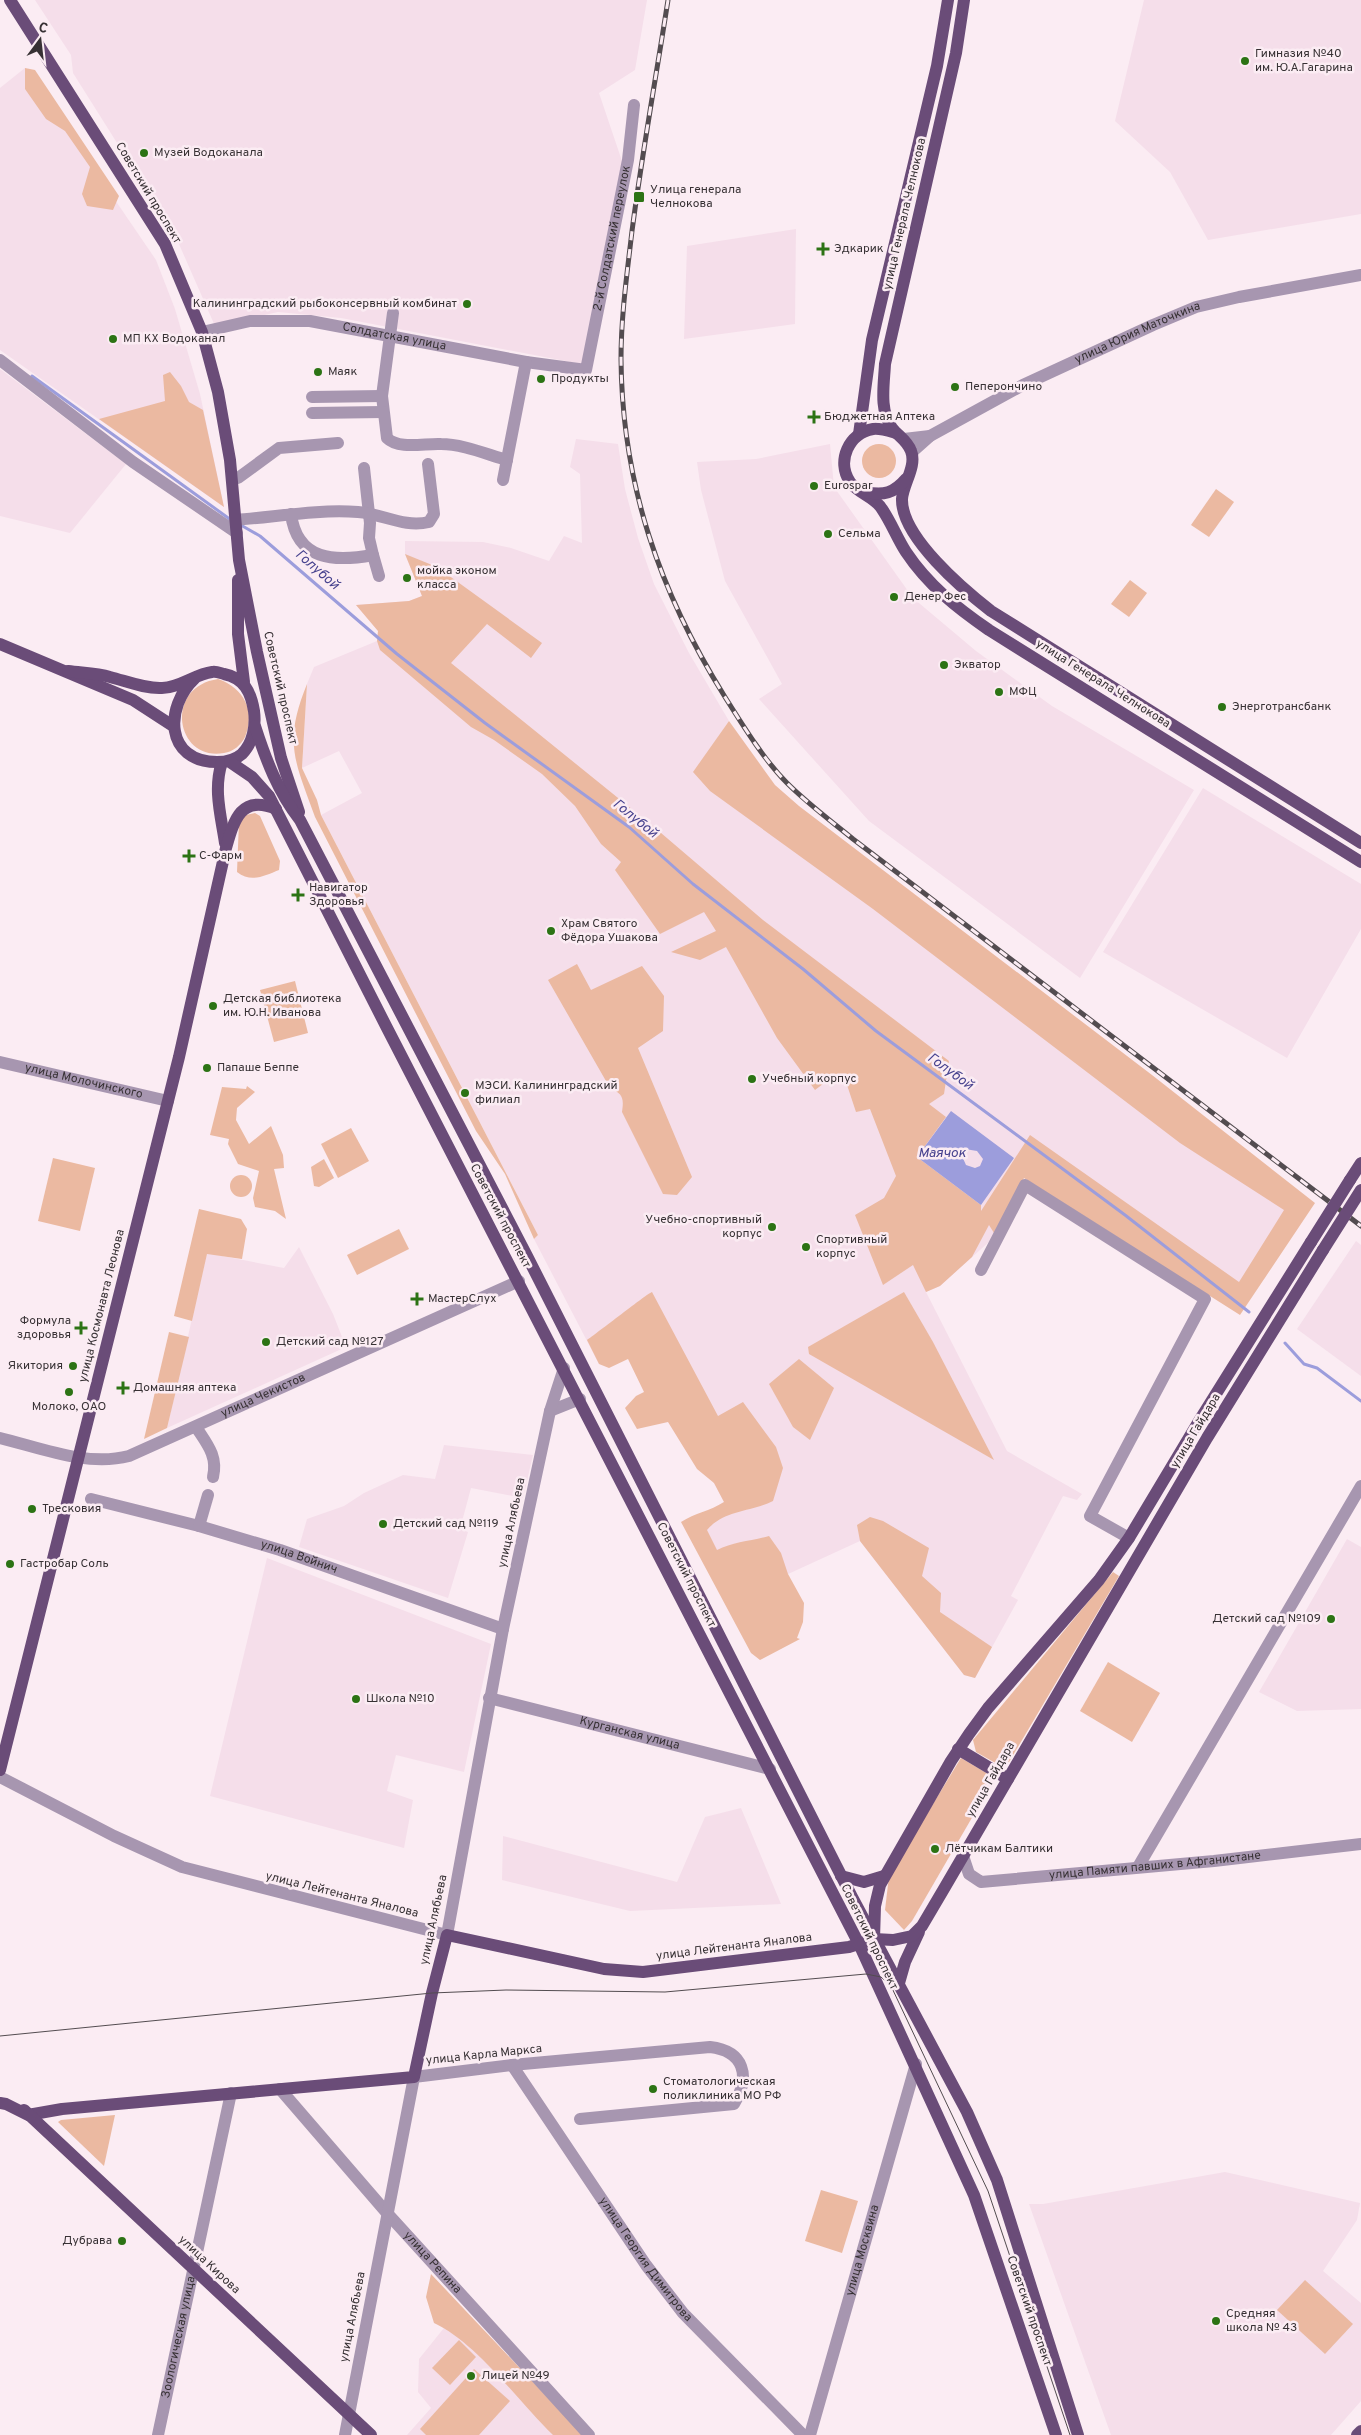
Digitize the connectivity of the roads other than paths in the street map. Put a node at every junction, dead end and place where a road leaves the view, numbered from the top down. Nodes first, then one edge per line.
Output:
1 (10, 0) edge
2 (950, 0) edge
3 (963, 5) edge
4 (634, 105) dead end
5 (1361, 275) edge
6 (393, 313) dead end
7 (202, 332) junction
8 (390, 335) junction
9 (0, 360) edge
10 (526, 362) junction
11 (586, 370) joint
12 (382, 396) junction
13 (312, 397) dead end
14 (383, 412) junction
15 (312, 413) dead end
16 (860, 434) junction
17 (900, 436) junction
18 (930, 436) junction
19 (338, 442) dead end
20 (912, 452) junction
21 (507, 460) junction
22 (428, 464) dead end
23 (364, 468) dead end
24 (908, 476) junction
25 (235, 478) junction
26 (503, 480) dead end
27 (865, 492) junction
28 (291, 514) junction
29 (369, 514) junction
30 (236, 524) junction
31 (373, 555) junction
32 (239, 560) junction
33 (379, 576) dead end
34 (0, 644) edge
35 (68, 671) junction
36 (1087, 672) junction
37 (195, 678) junction
38 (244, 682) junction
39 (1073, 682) junction
40 (173, 726) junction
41 (255, 726) junction
42 (226, 762) junction
43 (276, 809) junction
44 (300, 820) junction
45 (1361, 843) edge
46 (226, 848) junction
47 (1361, 862) edge
48 (0, 1062) edge
49 (168, 1101) junction
50 (1361, 1163) edge
51 (1361, 1190) edge
52 (981, 1270) dead end
53 (519, 1281) junction
54 (564, 1368) junction
55 (580, 1399) junction
56 (550, 1411) junction
57 (196, 1426) junction
58 (0, 1438) edge
59 (78, 1457) junction
60 (214, 1477) dead end
61 (1361, 1486) edge
62 (208, 1495) dead end
63 (91, 1499) dead end
64 (199, 1526) junction
65 (1129, 1538) junction
66 (503, 1630) junction
67 (489, 1698) junction
68 (958, 1749) junction
69 (770, 1769) junction
70 (0, 1770) edge
71 (0, 1777) edge
72 (1008, 1779) junction
73 (1361, 1844) edge
74 (963, 1856) junction
75 (1138, 1867) junction
76 (841, 1876) junction
77 (884, 1876) junction
78 (922, 1926) junction
79 (447, 1935) junction
80 (874, 1938) junction
81 (859, 1944) junction
82 (899, 1983) junction
83 (916, 2064) junction
84 (512, 2065) junction
85 (414, 2076) junction
86 (280, 2089) junction
87 (231, 2093) junction
88 (0, 2098) edge
89 (0, 2103) edge
90 (28, 2115) junction
91 (580, 2119) dead end
92 (387, 2213) junction
93 (194, 2269) junction
94 (349, 2414) junction
95 (1361, 2431) edge
96 (158, 2435) edge
97 (345, 2435) edge
98 (371, 2435) edge
99 (589, 2435) edge
100 (803, 2435) edge
101 (810, 2435) edge
102 (1056, 2435) edge
103 (1078, 2435) edge
104 (1357, 2435) edge

1 - 7 main road, Советский проспект
2 - 3 street
2 - 16 main road, улица Генерала Челнокова
3 - 17 main road, улица Генерала Челнокова
4 - 11 street, 2-й Солдатский переулок
5 - 18 street, улица Юрия Маточкина
6 - 8 street
7 - 8 street, Солдатская улица
7 - 25 main road, Советский проспект
8 - 10 street, Солдатская улица
8 - 12 street
9 - 30 street
10 - 11 street, Солдатская улица
10 - 21 street
12 - 13 street
12 - 14 street
14 - 15 street
14 - 21 street
16 - 17 main road
16 - 27 main road, улица Генерала Челнокова
17 - 18 street, улица Юрия Маточкина
17 - 20 main road, улица Генерала Челнокова
18 - 20 street, улица Юрия Маточкина
19 - 25 street
20 - 24 main road, улица Генерала Челнокова
21 - 26 street
22 - 29 street
23 - 29 street
24 - 27 main road
24 - 36 main road, улица Генерала Челнокова
25 - 30 main road, Советский проспект
27 - 39 main road, улица Генерала Челнокова
28 - 29 street
28 - 30 street
28 - 31 street
29 - 31 street
30 - 32 main road, Советский проспект
31 - 33 street
32 - 38 main road, Советский проспект
32 - 44 main road, Советский проспект
34 - 35 main road
35 - 37 main road
35 - 40 main road
36 - 39 main road
36 - 45 main road, улица Генерала Челнокова
37 - 38 main road
37 - 40 main road
38 - 41 main road
39 - 47 main road, улица Генерала Челнокова
40 - 42 main road
41 - 42 main road
41 - 44 main road, Советский проспект
42 - 43 main road, Советский проспект
42 - 46 main road, улица Космонавта Леонова
43 - 46 main road, улица Космонавта Леонова
43 - 53 main road, Советский проспект
44 - 76 main road, Советский проспект
46 - 49 main road, улица Космонавта Леонова
48 - 49 street, улица Молочинского
49 - 59 main road, улица Космонавта Леонова
50 - 65 main road, улица Гайдара, bridge
51 - 72 main road, улица Гайдара, bridge
52 - 65 street
53 - 54 main road, Советский проспект
53 - 57 street, улица Чекистов
54 - 55 main road, Советский проспект
54 - 56 street, улица Алябьева
55 - 56 street
55 - 69 main road, Советский проспект
56 - 66 street, улица Алябьева
57 - 59 street, улица Чекистов
57 - 60 street
58 - 59 street, улица Чекистов
59 - 70 main road, улица Космонавта Леонова
61 - 75 street
62 - 64 street
63 - 64 street, улица Войнич
64 - 66 street, улица Войнич
65 - 68 main road, улица Гайдара
66 - 67 street, улица Алябьева
67 - 69 street, Курганская улица
67 - 79 street, улица Алябьева
68 - 72 main road
68 - 77 main road, улица Гайдара
69 - 81 main road, Советский проспект
71 - 79 street, улица Лейтенанта Яналова
72 - 74 main road, улица Гайдара
73 - 75 street, улица Памяти павших в Афганистане
74 - 75 street, улица Памяти павших в Афганистане
74 - 78 main road, улица Гайдара
76 - 77 main road
76 - 80 main road, Советский проспект
77 - 80 main road, улица Гайдара
78 - 80 main road, улица Гайдара
78 - 82 main road
79 - 81 main road, улица Лейтенанта Яналова
79 - 85 main road, улица Алябьева
80 - 81 main road, улица Лейтенанта Яналова
80 - 82 main road, Советский проспект
81 - 83 main road, Советский проспект
82 - 103 main road, Советский проспект
83 - 101 street, улица Москвина
83 - 102 main road, Советский проспект
84 - 85 street, улица Карла Маркса
84 - 91 street, улица Карла Маркса
84 - 100 street, улица Георгия Димитрова
85 - 86 main road, улица Карла Маркса
85 - 92 street, улица Алябьева
86 - 87 main road, улица Карла Маркса
86 - 92 street, улица Репина
87 - 90 main road, улица Карла Маркса
87 - 93 street, Зоологическая улица
88 - 90 main road
89 - 90 main road
90 - 93 main road, улица Кирова
92 - 94 street, улица Алябьева
92 - 99 street, улица Репина
93 - 94 main road, улица Кирова
93 - 96 street, Зоологическая улица
94 - 97 street, улица Алябьева
94 - 98 main road, улица Кирова
95 - 104 main road

